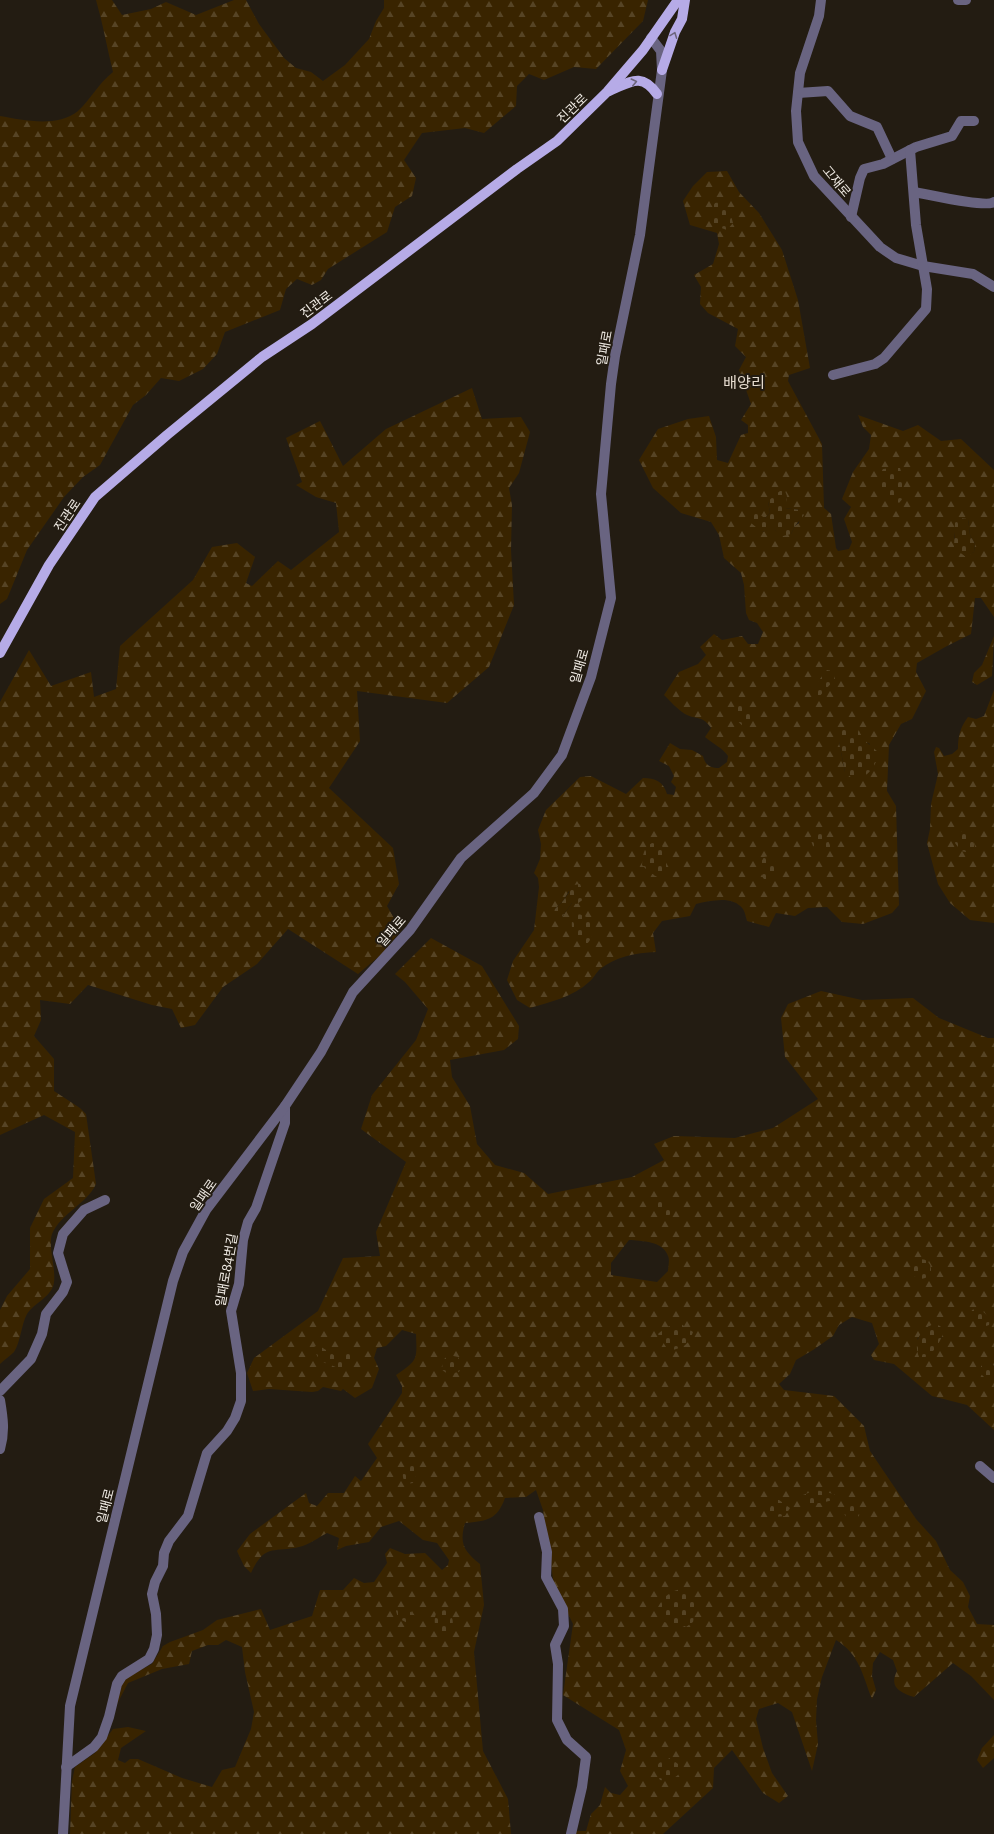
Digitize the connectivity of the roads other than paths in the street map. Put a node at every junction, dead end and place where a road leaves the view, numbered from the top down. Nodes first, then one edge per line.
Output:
1 (678, 0) edge
2 (685, 0) edge
3 (821, 0) edge
4 (958, 0) edge
5 (966, 0) edge
6 (651, 38) junction
7 (662, 70) junction
8 (607, 92) junction
9 (798, 93) junction
10 (657, 94) junction
11 (974, 121) dead end
12 (910, 150) junction
13 (892, 159) junction
14 (914, 192) junction
15 (994, 202) edge
16 (851, 218) junction
17 (923, 266) junction
18 (994, 287) edge
19 (833, 375) dead end
20 (0, 653) edge
21 (286, 1106) junction
22 (105, 1200) dead end
23 (0, 1391) edge
24 (0, 1400) edge
25 (0, 1449) edge
26 (980, 1466) dead end
27 (994, 1478) edge
28 (538, 1517) dead end
29 (66, 1767) junction
30 (63, 1834) edge
31 (571, 1834) edge

1 - 6 main road, 진관로
7 -> 2 main road
3 - 9 street, 고재로
4 - 5 street
6 - 7 street, 일패로
6 - 8 main road, 진관로
7 - 10 street, 일패로
8 -> 10 main road
8 - 20 main road, 진관로
9 - 13 street
9 - 16 street, 고재로
10 - 21 street, 일패로
11 - 12 street
12 - 13 street
12 - 14 street
13 - 16 street
14 - 15 street
14 - 17 street
16 - 17 street, 고재로
17 - 18 street, 고재로
17 - 19 street
21 - 29 street, 일패로
21 - 29 street, 일패로84번길
22 - 23 street
24 - 25 street
26 - 27 street
28 - 31 street
29 - 30 street, 일패로

